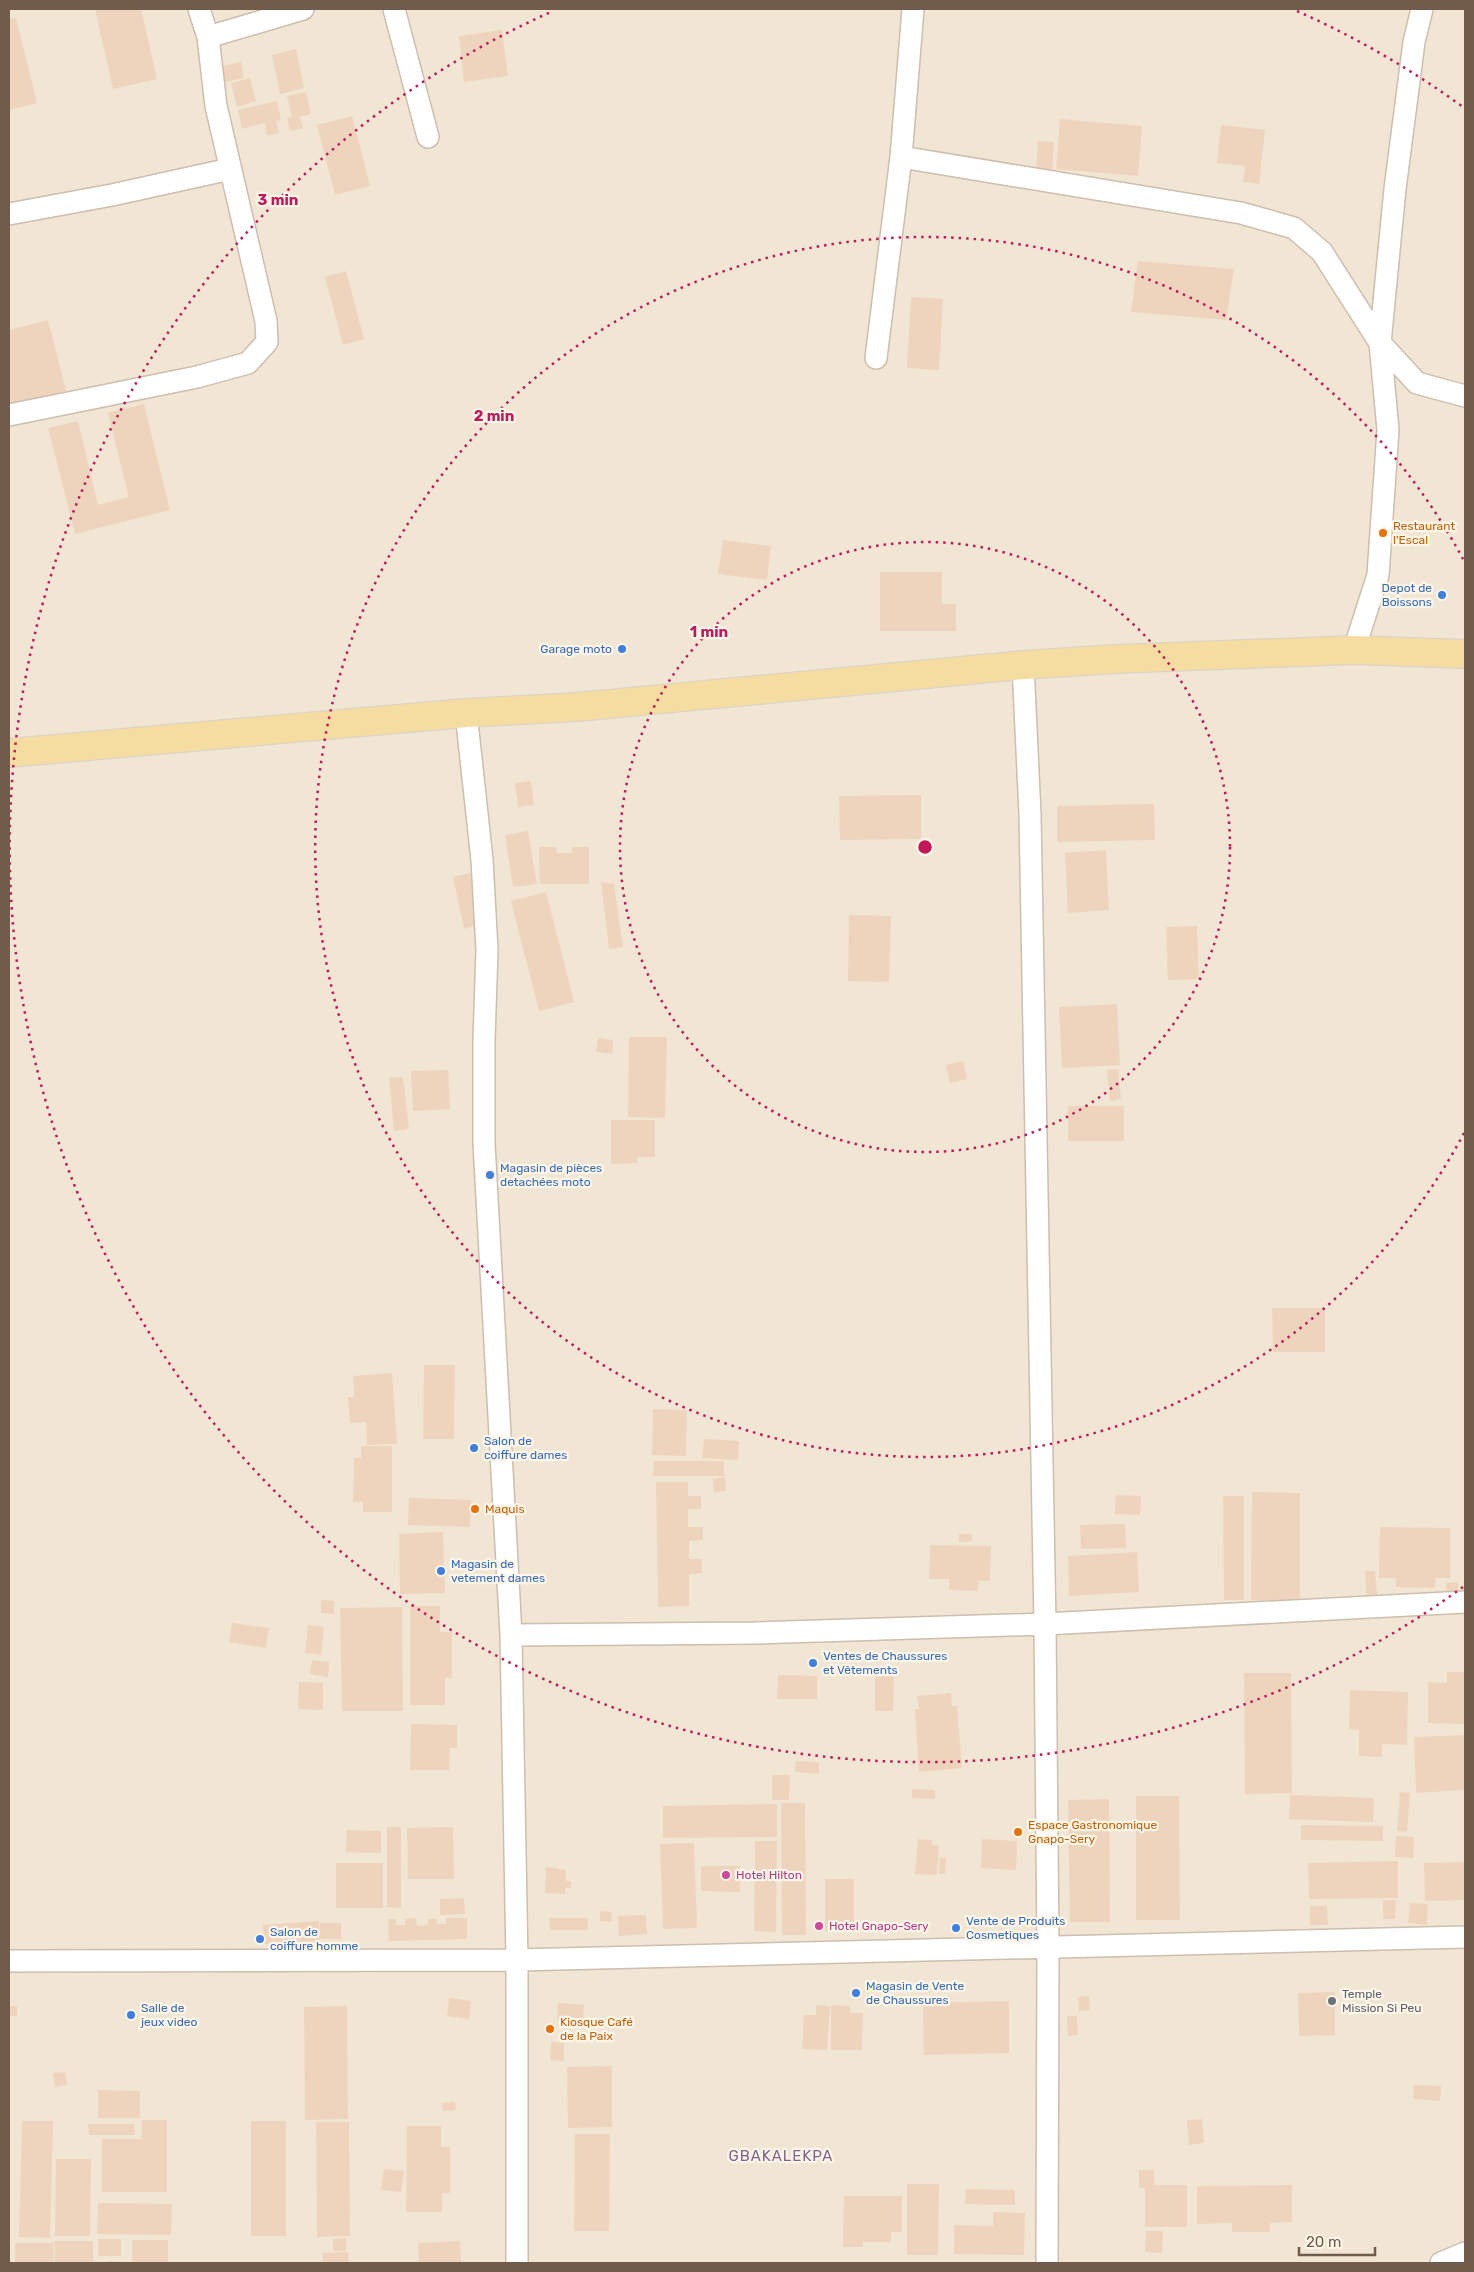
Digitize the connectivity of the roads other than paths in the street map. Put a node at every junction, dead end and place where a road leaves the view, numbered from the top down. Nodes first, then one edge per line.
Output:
1 (199, 9) edge
2 (303, 9) edge
3 (394, 9) edge
4 (913, 9) edge
5 (1422, 9) edge
6 (208, 37) junction
7 (428, 137) dead end
8 (901, 156) junction
9 (230, 169) junction
10 (9, 214) edge
11 (1380, 343) junction
12 (876, 358) dead end
13 (1465, 396) edge
14 (9, 415) edge
15 (1354, 650) junction
16 (1465, 654) edge
17 (1024, 666) junction
18 (466, 713) junction
19 (9, 753) edge
20 (1465, 1602) edge
21 (1045, 1624) junction
22 (511, 1635) junction
23 (1465, 1937) edge
24 (1048, 1948) junction
25 (517, 1960) junction
26 (9, 1961) edge
27 (1465, 2253) edge
28 (517, 2263) edge
29 (1047, 2263) edge
30 (1441, 2263) edge

1 - 6 street
2 - 6 street
3 - 7 street
4 - 8 street
5 - 11 street
6 - 9 street
8 - 11 street
8 - 12 street
9 - 10 street
9 - 14 street
11 - 13 street
11 - 15 street
15 - 16 main road
15 - 17 main road
17 - 18 main road
17 - 21 street
18 - 19 main road
18 - 22 street
20 - 21 street
21 - 22 street
21 - 24 street
22 - 25 street
23 - 24 street
24 - 25 street
24 - 29 street
25 - 26 street
25 - 28 street
27 - 30 street

